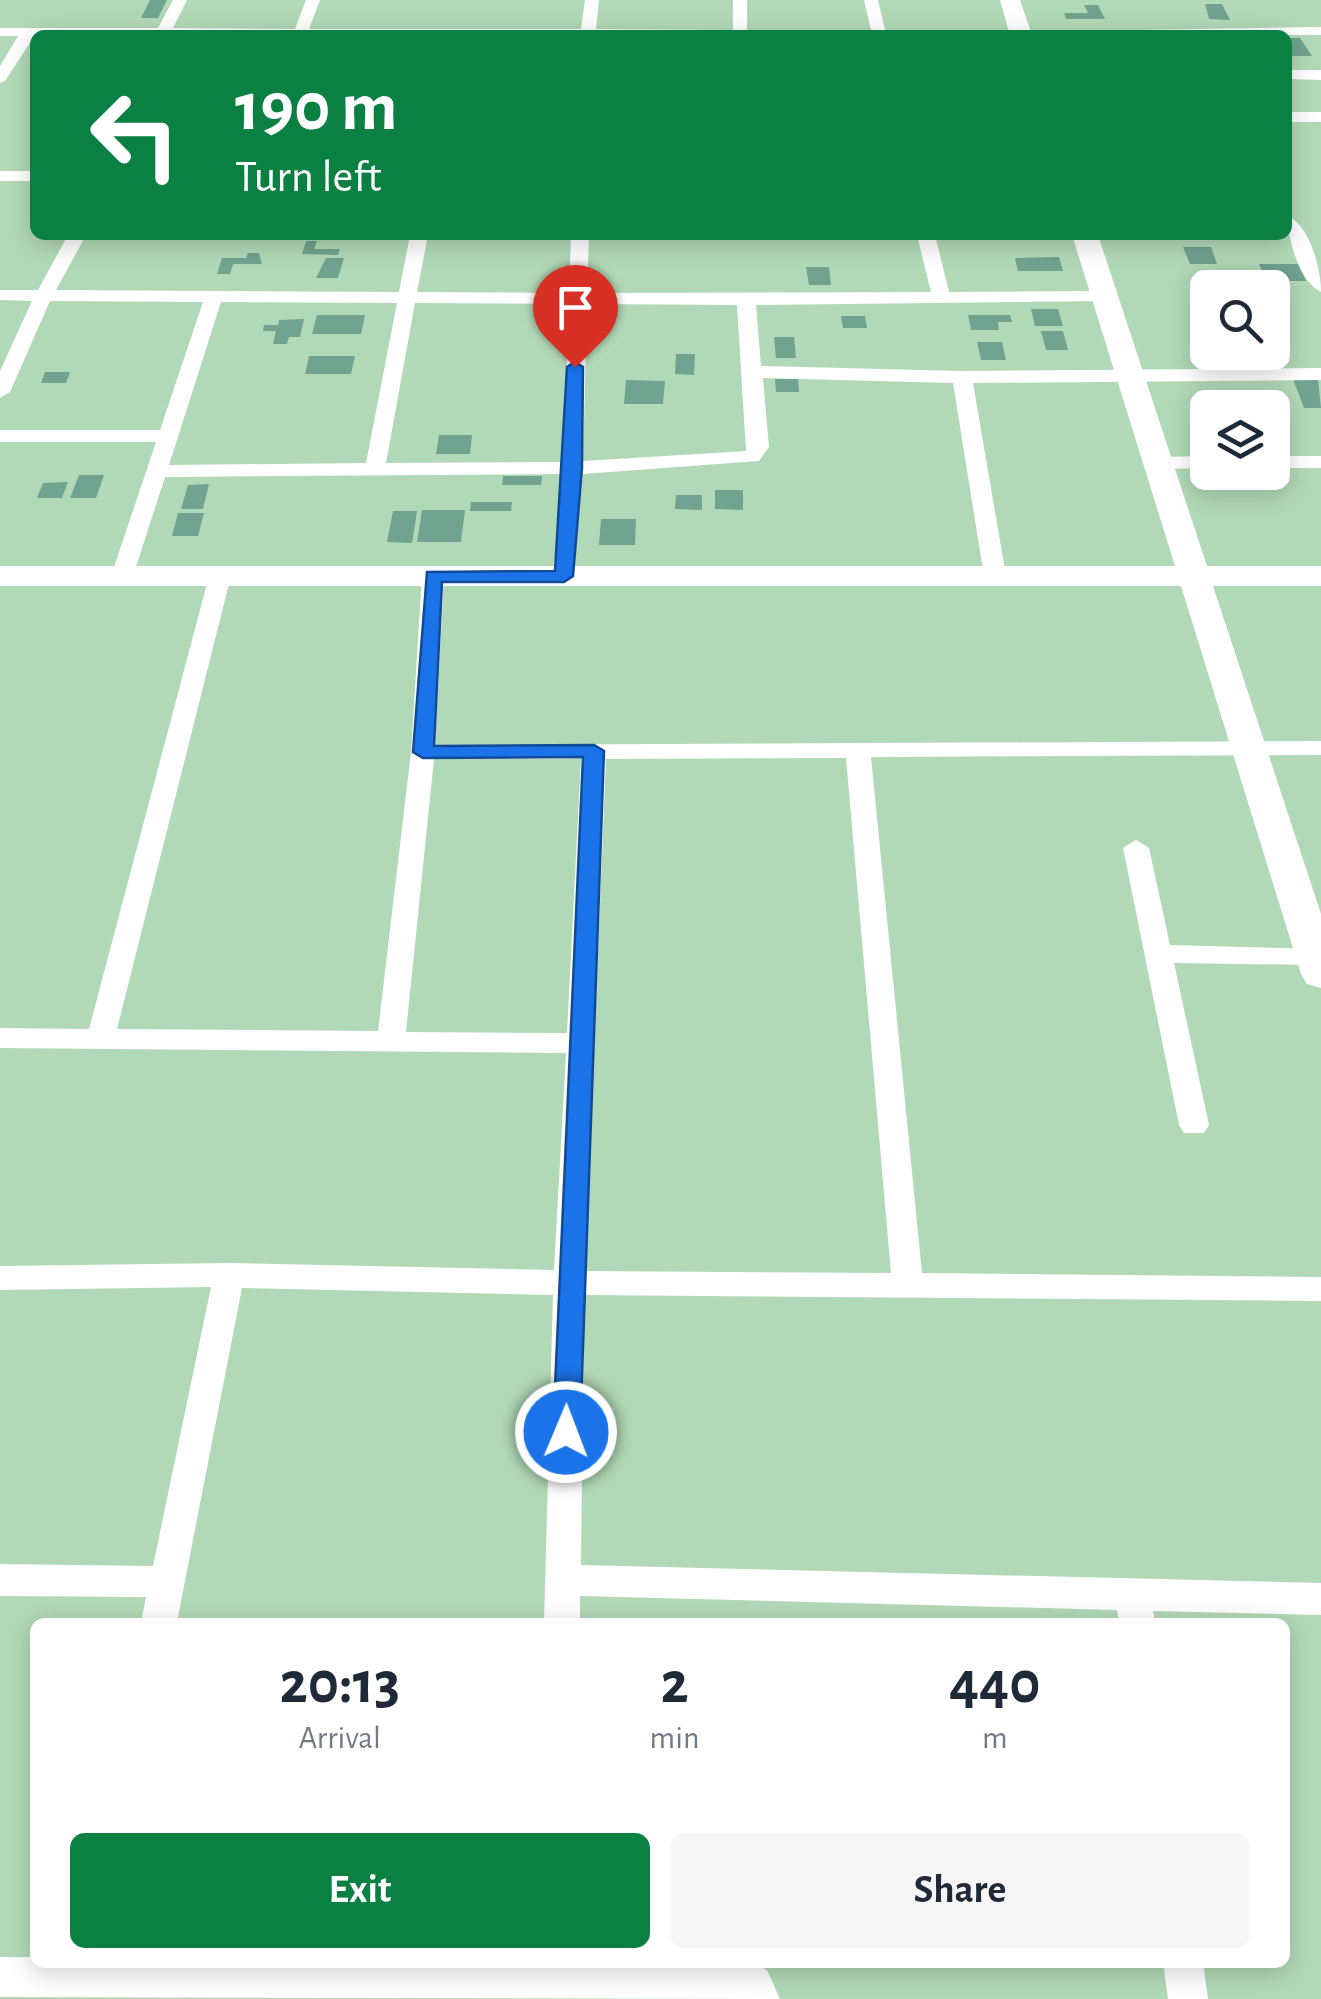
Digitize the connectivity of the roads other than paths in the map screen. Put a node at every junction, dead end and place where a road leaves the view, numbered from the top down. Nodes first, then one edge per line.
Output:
1 (180, 0) edge
2 (313, 0) edge
3 (592, 0) edge
4 (740, 0) edge
5 (871, 0) edge
6 (1010, 0) edge
7 (165, 30) edge
8 (302, 30) edge
9 (588, 30) edge
10 (740, 30) edge
11 (878, 30) edge
12 (1019, 30) edge
13 (1292, 31) edge
14 (1321, 31) edge
15 (0, 32) edge
16 (28, 32) joint
17 (1292, 74) edge
18 (1321, 74) edge
19 (0, 78) edge
20 (1292, 118) edge
21 (1321, 118) edge
22 (0, 176) edge
23 (30, 176) edge
24 (1292, 229) edge
25 (75, 240) edge
26 (419, 240) edge
27 (580, 240) edge
28 (927, 240) edge
29 (1087, 240) edge
30 (1321, 287) edge
31 (0, 295) edge
32 (44, 296) junction
33 (941, 296) junction
34 (1104, 296) junction
35 (214, 297) junction
36 (410, 298) junction
37 (576, 300) junction
38 (746, 300) junction
39 (755, 372) junction
40 (1321, 374) edge
41 (1130, 376) junction
42 (962, 377) junction
43 (2, 385) edge
44 (0, 436) edge
45 (167, 436) junction
46 (1158, 462) junction
47 (1190, 462) edge
48 (1290, 462) edge
49 (1321, 462) edge
50 (375, 468) junction
51 (573, 468) junction
52 (158, 471) junction
53 (0, 576) edge
54 (122, 576) junction
55 (220, 576) junction
56 (433, 576) junction
57 (564, 576) junction
58 (995, 576) junction
59 (1194, 576) junction
60 (1321, 576) edge
61 (1249, 747) junction
62 (1321, 748) edge
63 (594, 751) junction
64 (423, 752) junction
65 (858, 752) junction
66 (1136, 848) dead end
67 (1312, 916) edge
68 (1160, 954) junction
69 (1318, 965) edge
70 (0, 1038) edge
71 (101, 1038) junction
72 (390, 1041) junction
73 (581, 1042) junction
74 (1194, 1125) dead end
75 (229, 1275) junction
76 (0, 1278) edge
77 (570, 1283) junction
78 (906, 1284) junction
79 (1321, 1289) edge
80 (0, 1580) edge
81 (563, 1580) junction
82 (164, 1582) junction
83 (1321, 1599) edge
84 (1135, 1609) edge
85 (159, 1618) edge
86 (562, 1618) edge
87 (1185, 1968) edge
88 (551, 1972) edge
89 (0, 1977) edge
90 (110, 1980) edge
91 (442, 1989) edge
92 (760, 1999) edge
93 (1188, 1999) edge

1 - 7 street
2 - 8 street
3 - 9 street
4 - 10 street
5 - 11 street
6 - 12 street
13 - 14 street
15 - 16 street
16 - 19 street
17 - 18 street
20 - 21 street
22 - 23 street
24 - 30 street
25 - 32 street
26 - 36 street
27 - 37 street
28 - 33 street
29 - 34 street
31 - 32 street
32 - 35 street
32 - 43 street
33 - 34 street
33 - 38 street
34 - 41 street
35 - 36 street
35 - 45 street
36 - 37 street
36 - 50 street
37 - 38 street
37 - 51 street
38 - 39 street
39 - 42 street
39 - 51 street
40 - 41 street
41 - 42 street
41 - 46 street
42 - 58 street
44 - 45 street
45 - 52 street
46 - 47 street
46 - 59 street
48 - 49 street
50 - 51 street
50 - 52 street
51 - 57 street
52 - 54 street
53 - 54 street
54 - 55 street
55 - 56 street
55 - 71 street
56 - 57 street
56 - 64 street
57 - 58 street
58 - 59 street
59 - 60 street
59 - 61 street
61 - 62 street
61 - 65 street
61 - 67 street
63 - 64 street
63 - 65 street
63 - 73 street
64 - 72 street
65 - 78 street
66 - 68 street
67 - 69 street
68 - 69 street
68 - 74 street
70 - 71 street
71 - 72 street
72 - 73 street
73 - 77 street
75 - 76 street
75 - 77 street
75 - 82 street
77 - 78 street
77 - 81 street
78 - 79 street
80 - 82 street
81 - 84 street
81 - 86 street
82 - 85 street
83 - 84 street
87 - 93 street
88 - 91 street
88 - 92 street
89 - 90 street
90 - 91 street

